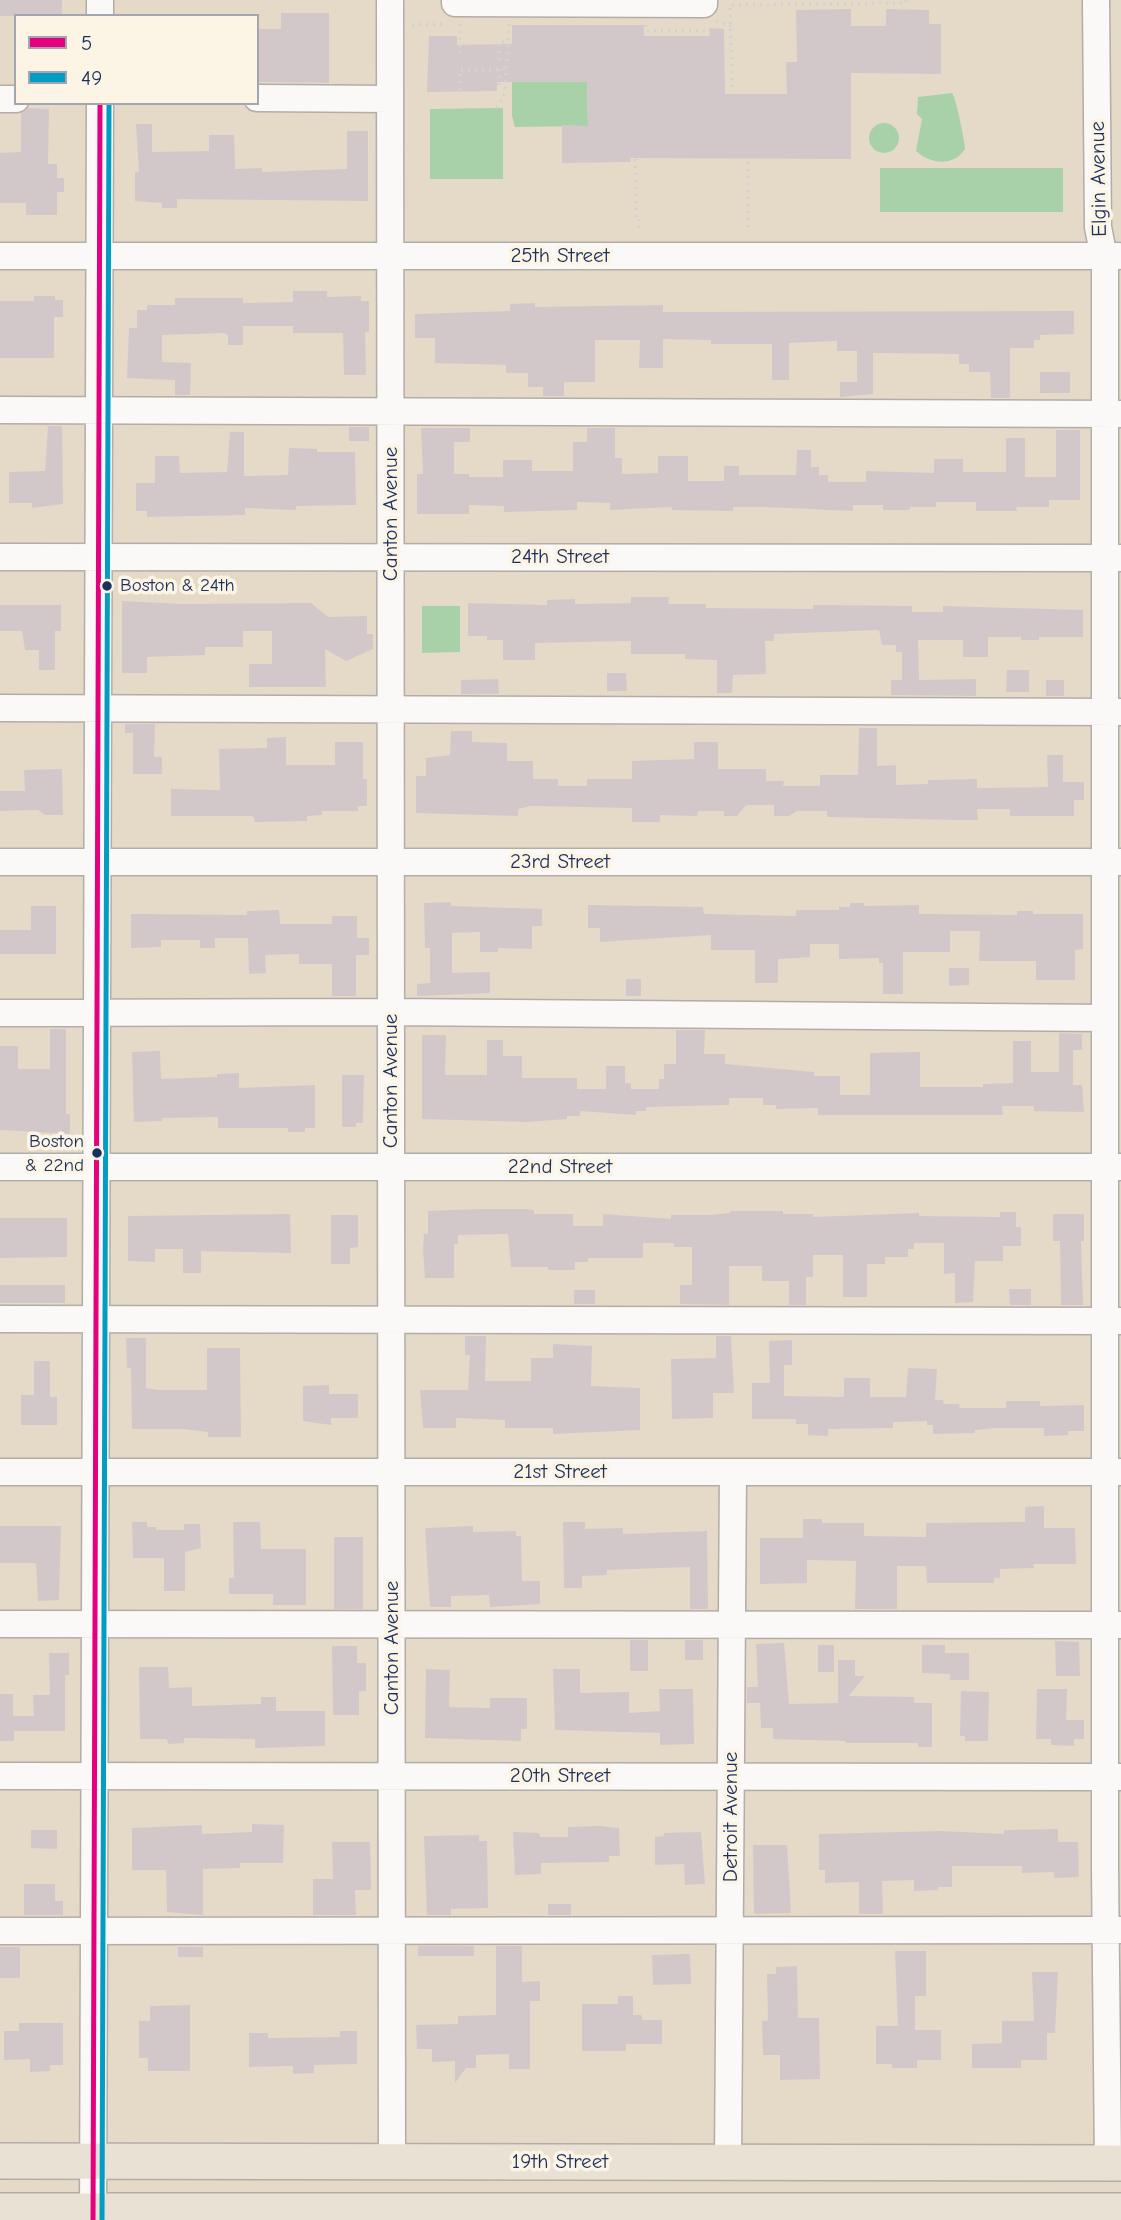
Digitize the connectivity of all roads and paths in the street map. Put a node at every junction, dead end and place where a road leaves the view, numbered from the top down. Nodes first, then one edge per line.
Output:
1 (390, 0) edge
2 (704, 0) edge
3 (906, 0) edge
4 (1097, 0) edge
5 (823, 1) edge
6 (457, 12) edge
7 (509, 24) dead end
8 (508, 42) junction
9 (460, 53) dead end
10 (499, 60) dead end
11 (499, 69) junction
12 (508, 69) junction
13 (732, 87) dead end
14 (499, 89) dead end
15 (460, 90) dead end
16 (259, 98) edge
17 (390, 99) junction
18 (1109, 99) edge
19 (100, 105) edge
20 (497, 108) dead end
21 (635, 159) dead end
22 (748, 162) dead end
23 (639, 231) dead end
24 (748, 231) dead end
25 (0, 256) edge
26 (99, 256) junction
27 (390, 256) junction
28 (1112, 256) edge
29 (0, 410) edge
30 (99, 410) junction
31 (391, 410) junction
32 (1113, 414) edge
33 (0, 556) edge
34 (99, 556) junction
35 (391, 557) junction
36 (1113, 558) edge
37 (0, 708) edge
38 (98, 708) junction
39 (391, 709) junction
40 (1113, 712) edge
41 (0, 862) edge
42 (96, 862) junction
43 (391, 862) junction
44 (1113, 862) edge
45 (391, 1012) junction
46 (0, 1013) edge
47 (97, 1013) junction
48 (1110, 1032) edge
49 (0, 1167) edge
50 (98, 1167) junction
51 (391, 1167) junction
52 (1113, 1167) edge
53 (391, 1319) junction
54 (0, 1320) edge
55 (98, 1320) junction
56 (1113, 1321) edge
57 (0, 1472) edge
58 (97, 1472) junction
59 (391, 1472) junction
60 (733, 1472) junction
61 (1113, 1472) edge
62 (97, 1624) junction
63 (392, 1624) junction
64 (0, 1625) edge
65 (732, 1625) junction
66 (1113, 1625) edge
67 (0, 1776) edge
68 (96, 1776) junction
69 (392, 1776) junction
70 (731, 1776) junction
71 (1113, 1777) edge
72 (392, 1929) junction
73 (730, 1930) junction
74 (1113, 1930) edge
75 (0, 1931) edge
76 (93, 1931) junction
77 (0, 2161) edge
78 (93, 2162) junction
79 (392, 2162) junction
80 (728, 2162) junction
81 (1115, 2162) edge
82 (0, 2211) edge
83 (351, 2211) junction
84 (539, 2211) junction
85 (1121, 2211) edge
86 (93, 2216) edge
87 (315, 2220) edge

1 - 17 street, Canton Avenue
2 - 6 street
3 - 5 path
4 - 18 street, Elgin Avenue
5 - 13 path
6 - 9 path
7 - 8 path
8 - 10 path
8 - 12 path
11 - 12 path
11 - 14 path
11 - 15 path
12 - 20 path
16 - 17 street
17 - 27 street, Canton Avenue
18 - 28 street, Elgin Avenue
19 - 26 street
21 - 23 path
22 - 24 path
25 - 26 street, 25th Street
26 - 27 street, 25th Street
26 - 30 street
27 - 28 street, 25th Street
27 - 31 street, Canton Avenue
28 - 32 street, Elgin Avenue
29 - 30 street
30 - 31 street
30 - 34 street
31 - 32 street
31 - 35 street, Canton Avenue
32 - 36 street, Elgin Avenue
33 - 34 street, 24th Street
34 - 35 street, 24th Street
34 - 38 street
35 - 36 street, 24th Street
35 - 39 street, Canton Avenue
36 - 40 street, Elgin Avenue
37 - 38 street
38 - 39 street
38 - 42 street
39 - 40 street
39 - 43 street, Canton Avenue
40 - 44 street, Elgin Avenue
41 - 42 street, 23rd Street
42 - 43 street, 23rd Street
42 - 47 street
43 - 44 street, 23rd Street
43 - 45 street, Canton Avenue
44 - 48 street, Elgin Avenue
45 - 47 street
45 - 48 street
45 - 51 street, Canton Avenue
46 - 47 street
47 - 50 street
48 - 52 street, Elgin Avenue
49 - 50 street, 22nd Street
50 - 51 street, 22nd Street
50 - 55 street
51 - 52 street, 22nd Street
51 - 53 street, Canton Avenue
52 - 56 street, Elgin Avenue
53 - 55 street
53 - 56 street
53 - 59 street, Canton Avenue
54 - 55 street
55 - 58 street
56 - 61 street, Elgin Avenue
57 - 58 street, 21st Street
58 - 59 street, 21st Street
58 - 62 street
59 - 60 street, 21st Street
59 - 63 street, Canton Avenue
60 - 61 street, 21st Street
60 - 65 street, Detroit Avenue
61 - 66 street, Elgin Avenue
62 - 63 street
62 - 64 street
62 - 68 street
63 - 65 street
63 - 69 street, Canton Avenue
65 - 66 street
65 - 70 street, Detroit Avenue
66 - 71 street, Elgin Avenue
67 - 68 street, 20th Street
68 - 69 street, 20th Street
68 - 76 street
69 - 70 street, 20th Street
69 - 72 street, Canton Avenue
70 - 71 street, 20th Street
70 - 73 street, Detroit Avenue
71 - 74 street, Elgin Avenue
72 - 73 street
72 - 76 street
72 - 79 street, Canton Avenue
73 - 74 street
73 - 80 street, Detroit Avenue
74 - 81 street, Elgin Avenue
75 - 76 street
76 - 78 street
77 - 78 main road, 19th Street
78 - 79 main road, 19th Street
78 - 86 street
79 - 80 main road, 19th Street
80 - 81 main road, 19th Street
80 - 84 main road
82 - 86 main road
83 - 84 main road
83 - 86 main road
83 - 87 street
84 - 85 main road

